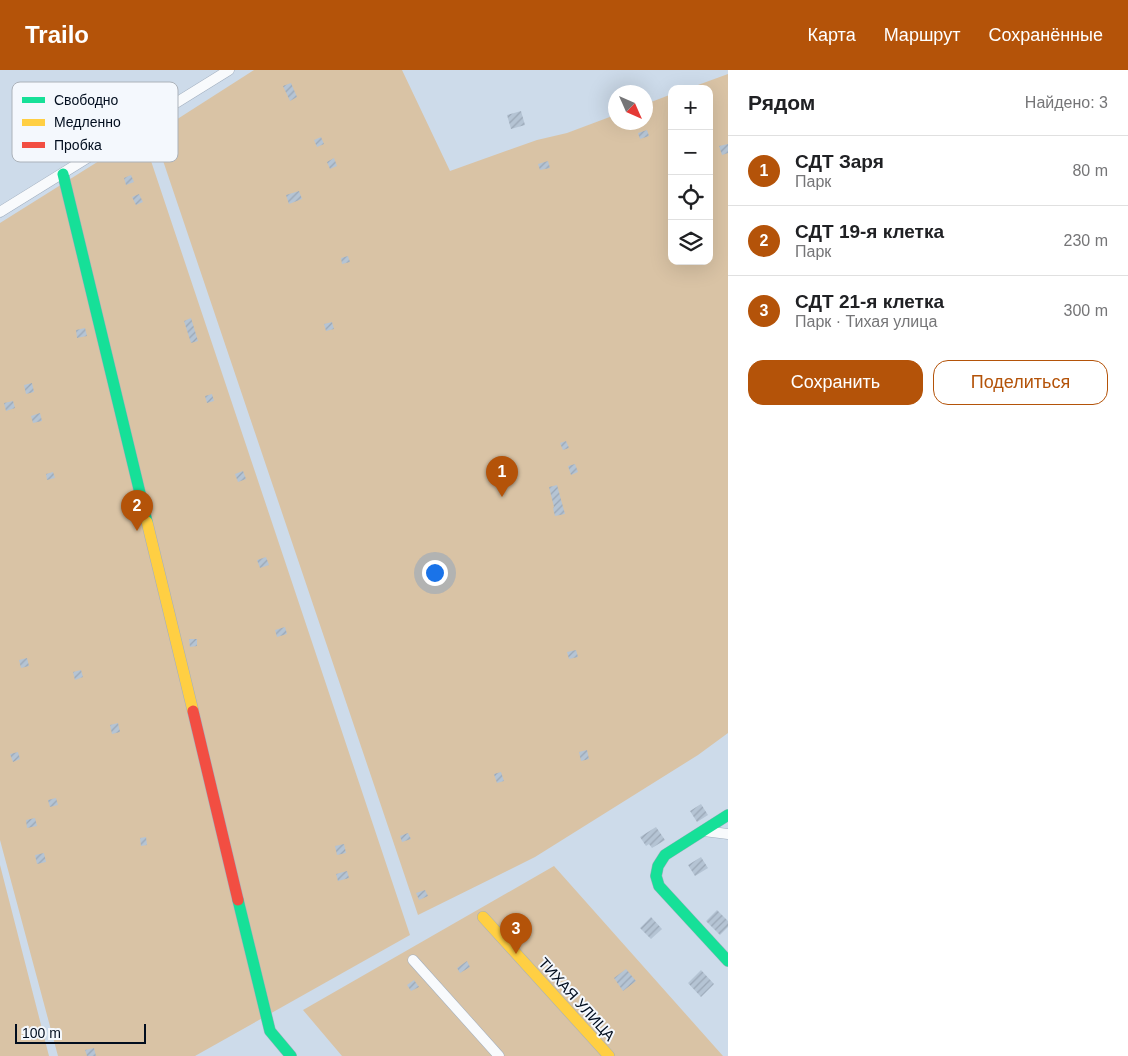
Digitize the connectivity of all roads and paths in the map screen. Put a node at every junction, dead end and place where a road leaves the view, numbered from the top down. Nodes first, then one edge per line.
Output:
1 (229, 70) edge
2 (178, 102) edge
3 (82, 162) edge
4 (63, 174) junction
5 (0, 212) edge
6 (728, 815) edge
7 (704, 831) junction
8 (728, 834) edge
9 (483, 917) dead end
10 (413, 960) dead end
11 (728, 961) edge
12 (291, 1056) edge
13 (499, 1056) edge
14 (609, 1056) edge

1 - 2 street
3 - 4 street
4 - 5 street
4 - 12 street
6 - 7 street
7 - 8 street
7 - 11 street
9 - 14 street, ТИХАЯ УЛИЦА
10 - 13 street

